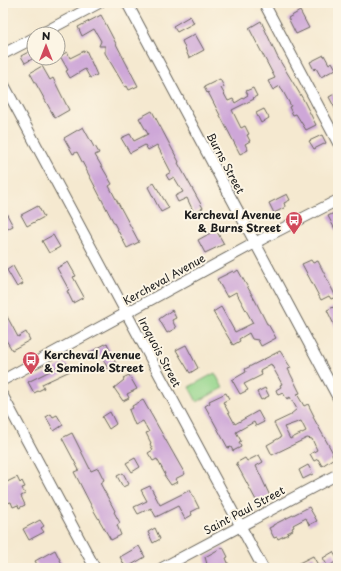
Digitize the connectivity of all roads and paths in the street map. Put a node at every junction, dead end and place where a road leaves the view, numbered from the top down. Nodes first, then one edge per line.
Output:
1 (99, 3) edge
2 (127, 3) edge
3 (264, 3) edge
4 (56, 26) edge
5 (26, 42) edge
6 (3, 54) edge
7 (3, 83) edge
8 (338, 143) edge
9 (338, 200) edge
10 (256, 243) junction
11 (126, 314) junction
12 (3, 380) edge
13 (3, 396) edge
14 (338, 398) edge
15 (338, 474) edge
16 (241, 526) junction
17 (95, 568) edge
18 (162, 568) edge
19 (263, 568) edge

1 - 4 street
2 - 10 street, Burns Street
3 - 8 street
5 - 6 street
7 - 11 street, Iroquois Street
9 - 10 street, Kercheval Avenue
10 - 11 street, Kercheval Avenue
10 - 14 street, Burns Street
11 - 12 street, Kercheval Avenue
11 - 16 street, Iroquois Street
13 - 17 street
15 - 16 street, Saint Paul Street
16 - 18 street, Saint Paul Street
16 - 19 street, Iroquois Street

